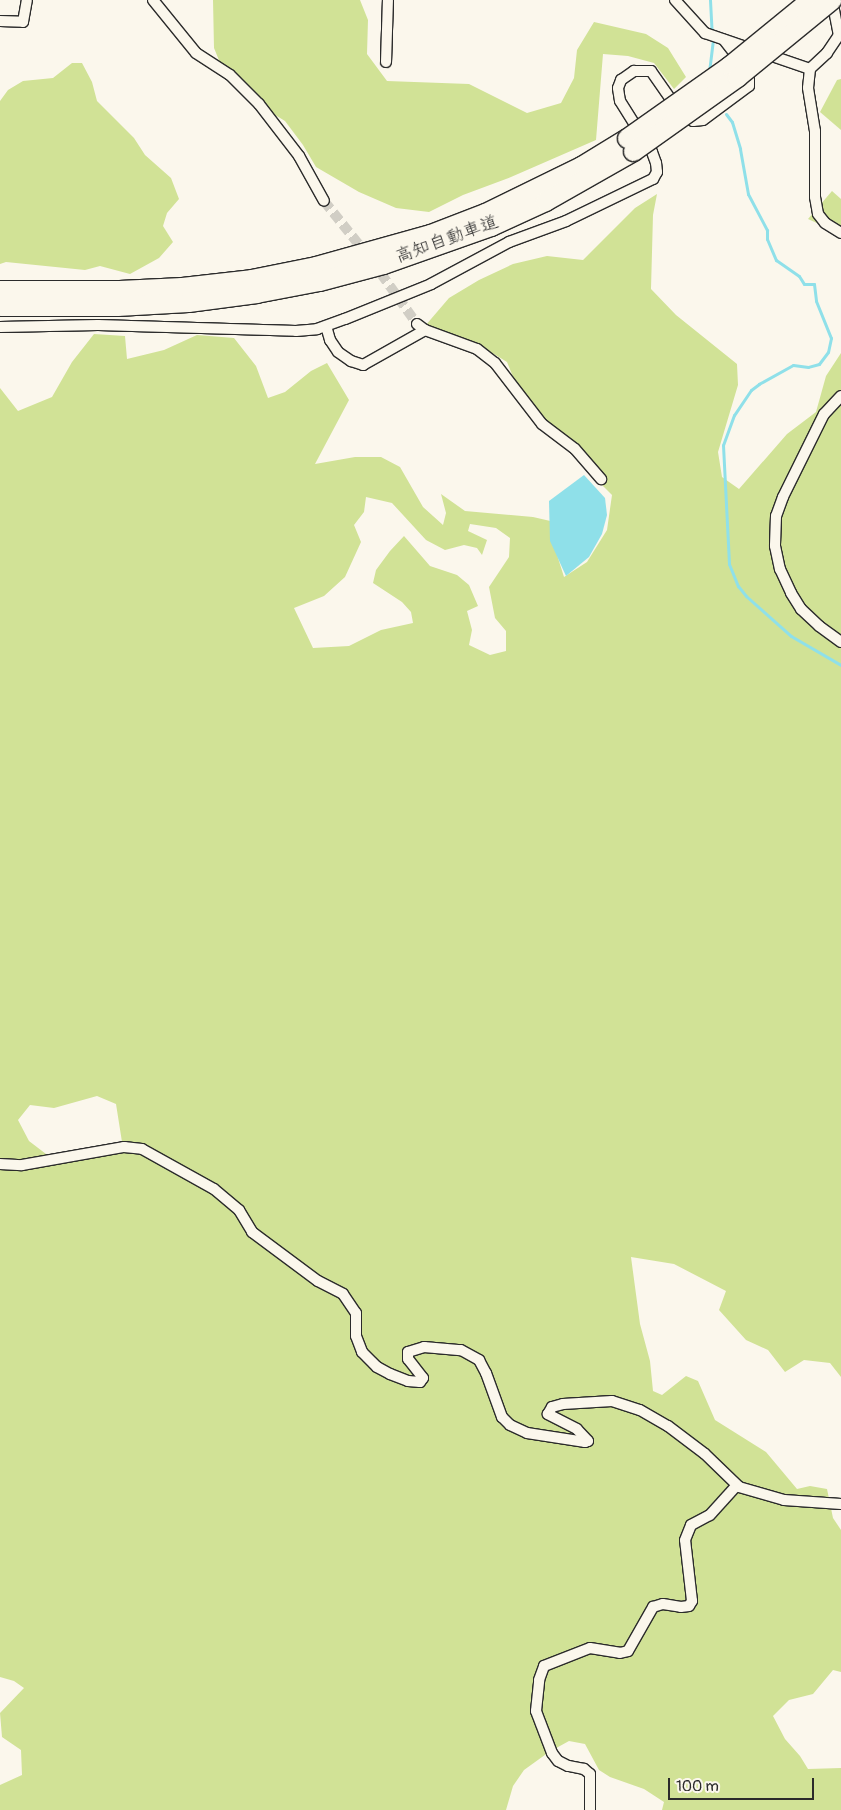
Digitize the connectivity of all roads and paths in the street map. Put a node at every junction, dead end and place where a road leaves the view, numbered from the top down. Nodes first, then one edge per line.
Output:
1 (27, 0) edge
2 (153, 0) edge
3 (388, 0) edge
4 (675, 0) edge
5 (810, 0) edge
6 (825, 0) edge
7 (835, 7) edge
8 (0, 21) edge
9 (717, 38) junction
10 (386, 62) dead end
11 (810, 69) junction
12 (630, 145) junction
13 (324, 201) tunnel mouth
14 (841, 233) edge
15 (0, 289) edge
16 (56, 299) junction
17 (0, 306) edge
18 (0, 311) edge
19 (417, 324) tunnel mouth
20 (326, 326) junction
21 (0, 327) edge
22 (425, 330) junction
23 (841, 396) edge
24 (601, 479) dead end
25 (841, 642) edge
26 (0, 1164) edge
27 (737, 1485) junction
28 (841, 1504) edge
29 (590, 1810) edge

1 - 8 street
2 - 13 street
3 - 10 street
4 - 9 street
5 - 12 highway, 高知自動車道, bridge
6 - 7 street
7 - 11 street
7 - 12 highway, 高知自動車道, bridge
9 - 11 street
9 - 20 street
11 - 14 street
12 - 16 highway, 高知自動車道
15 - 16 highway
16 - 17 highway, 高知自動車道
16 - 18 highway
19 - 22 street
20 - 21 street
20 - 22 street
22 - 24 street
23 - 25 street
26 - 27 street
27 - 28 street
27 - 29 street

